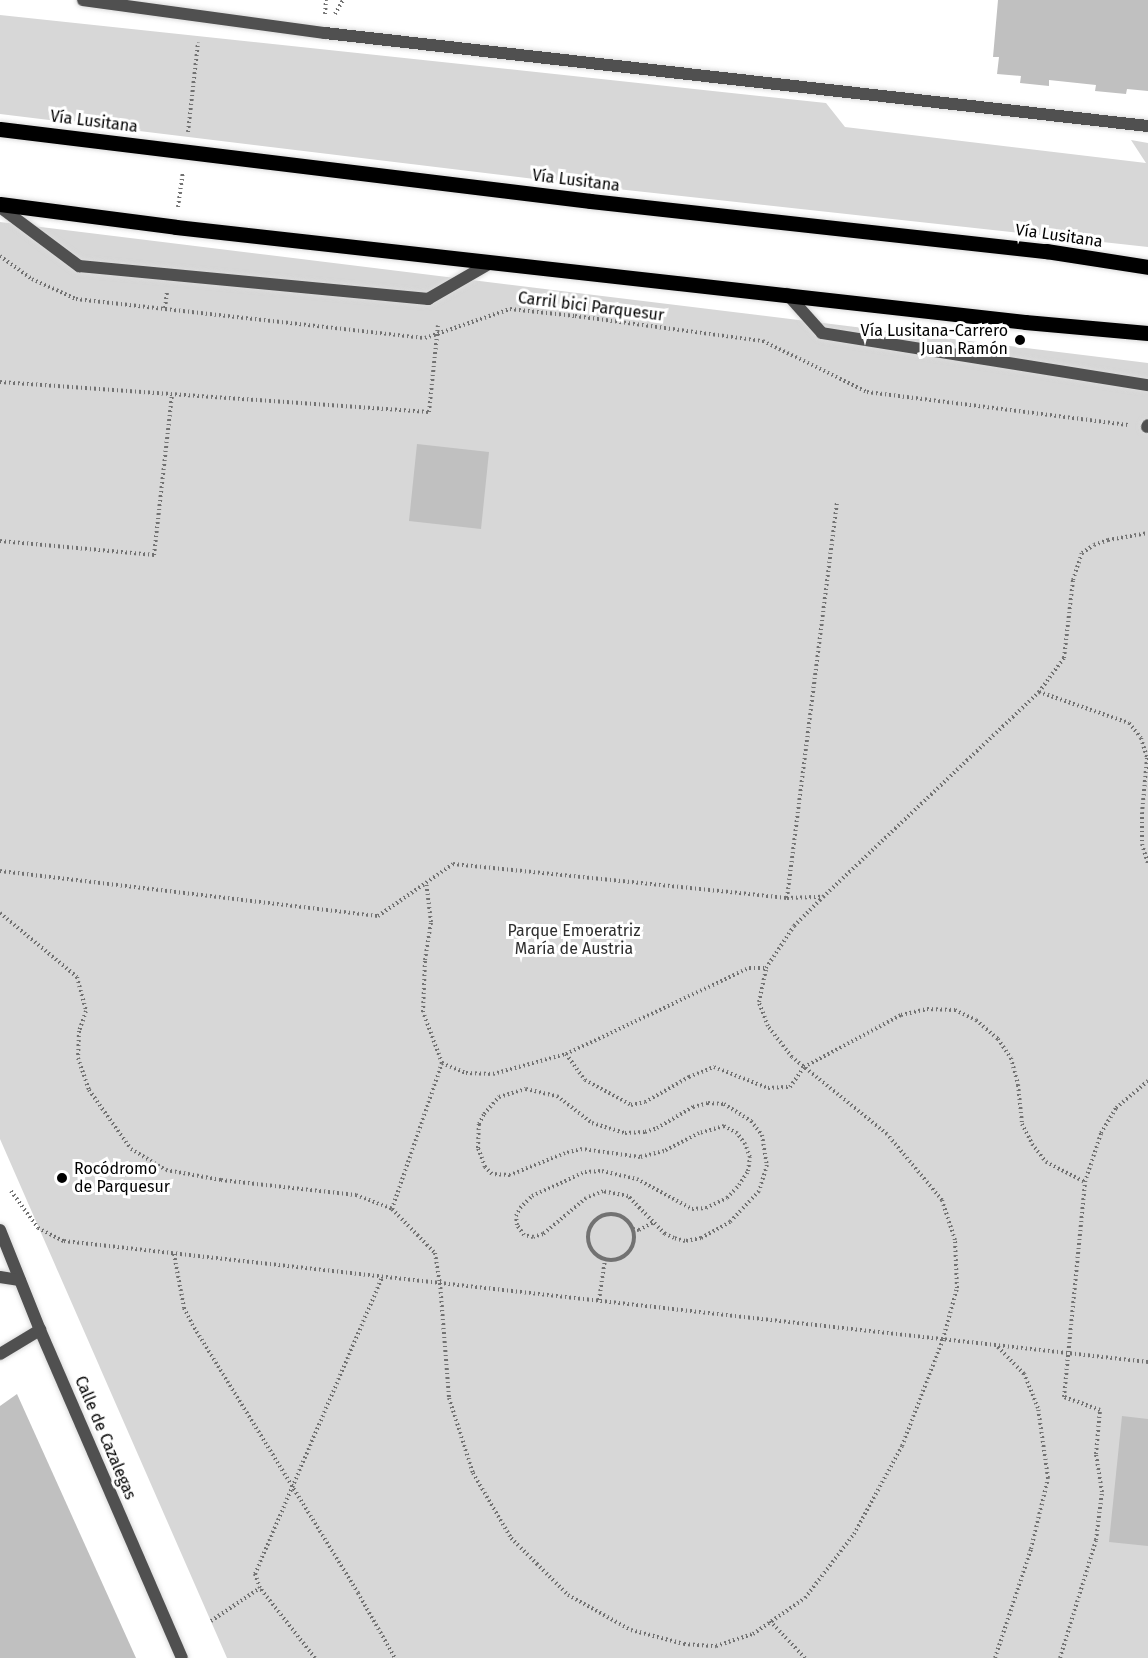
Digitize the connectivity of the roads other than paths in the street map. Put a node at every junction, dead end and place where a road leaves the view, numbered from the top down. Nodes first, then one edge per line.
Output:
1 (83, 0) edge
2 (1148, 126) edge
3 (0, 129) edge
4 (0, 205) edge
5 (492, 262) junction
6 (1148, 267) edge
7 (787, 294) junction
8 (1148, 333) edge
9 (1148, 385) edge
10 (0, 1230) edge
11 (0, 1277) edge
12 (20, 1280) junction
13 (40, 1330) junction
14 (0, 1354) edge
15 (182, 1658) edge

1 - 2 street
3 - 6 main road, Vía Lusitana
4 - 5 main road
4 - 5 street
5 - 7 main road
7 - 8 main road
7 - 9 street
10 - 12 street, Calle de Cazalegas
11 - 12 street
12 - 13 street, Calle de Cazalegas
13 - 14 street
13 - 15 street, Calle de Cazalegas

